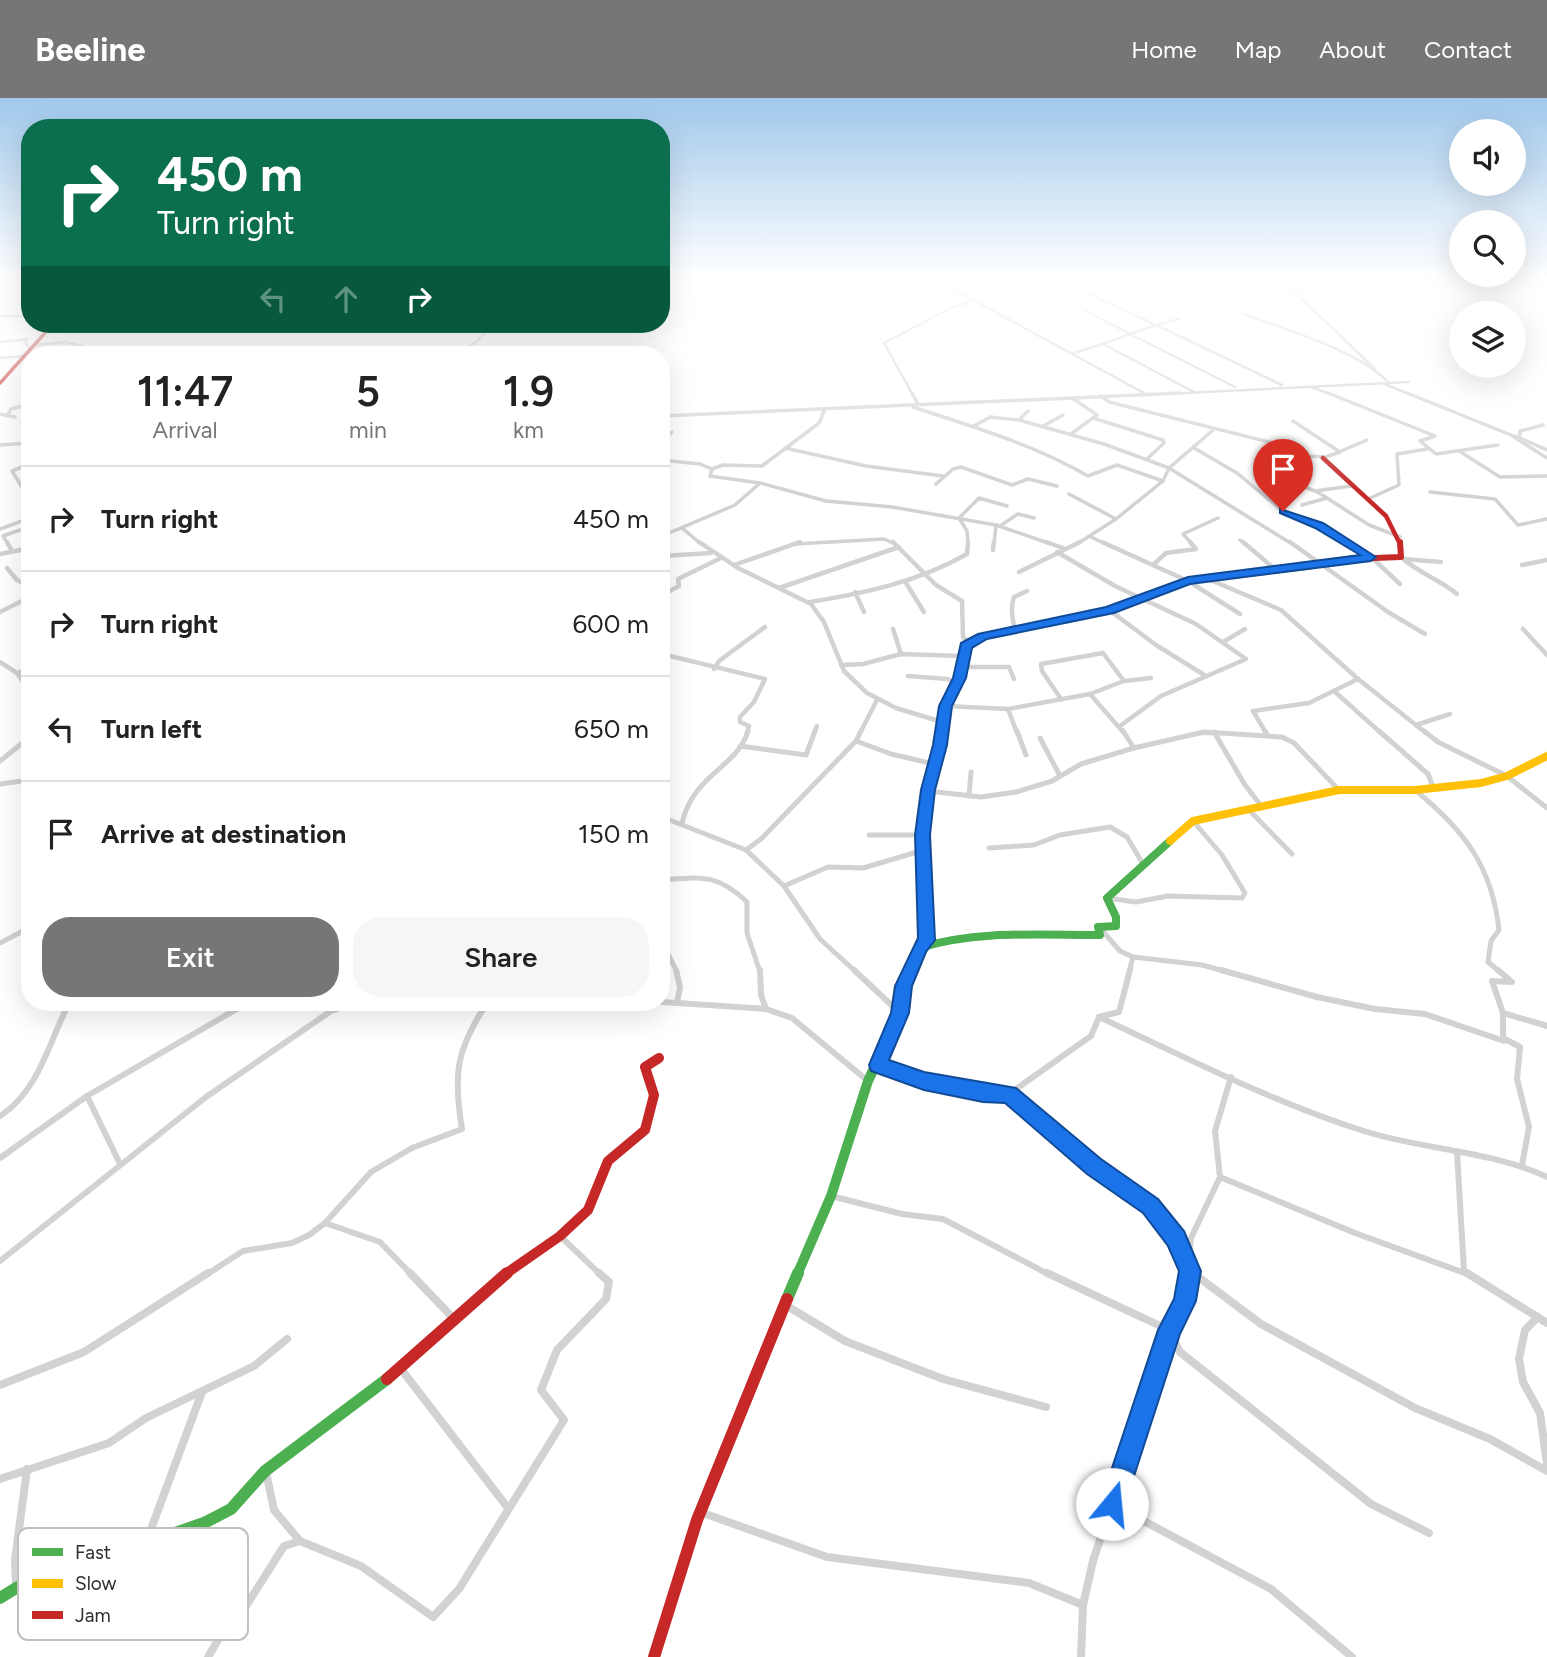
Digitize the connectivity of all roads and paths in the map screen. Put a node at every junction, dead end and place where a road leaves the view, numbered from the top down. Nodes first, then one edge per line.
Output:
1 (887, 349) edge
2 (1064, 349) edge
3 (1087, 349) edge
4 (1112, 349) edge
5 (1159, 349) edge
6 (1205, 349) edge
7 (1325, 349) edge
8 (1354, 349) edge
9 (21, 352) edge
10 (1072, 353) junction
11 (0, 358) edge
12 (21, 360) edge
13 (1377, 371) junction
14 (0, 382) edge
15 (1409, 382) dead end
16 (1381, 383) junction
17 (1389, 383) junction
18 (1308, 386) junction
19 (1284, 387) junction
20 (1238, 389) junction
21 (1194, 392) junction
22 (1144, 393) junction
23 (1101, 397) junction
24 (1072, 398) junction
25 (918, 404) junction
26 (905, 405) junction
27 (21, 406) edge
28 (825, 409) junction
29 (1028, 411) dead end
30 (0, 414) edge
31 (670, 415) edge
32 (1063, 415) dead end
33 (7, 416) junction
34 (15, 417) dead end
35 (1093, 418) junction
36 (1019, 420) junction
37 (1293, 421) dead end
38 (1543, 425) dead end
39 (974, 426) junction
40 (1043, 426) junction
41 (1212, 430) junction
42 (1072, 434) junction
43 (1511, 435) junction
44 (1520, 436) junction
45 (1367, 440) dead end
46 (21, 443) edge
47 (0, 445) edge
48 (1498, 445) dead end
49 (1194, 448) junction
50 (785, 449) junction
51 (1427, 449) junction
52 (1547, 450) edge
53 (1341, 451) junction
54 (1460, 451) junction
55 (1323, 458) junction
56 (1547, 458) edge
57 (1147, 459) junction
58 (1256, 460) dead end
59 (670, 461) edge
60 (21, 468) edge
61 (1169, 468) junction
62 (712, 469) junction
63 (943, 476) junction
64 (1547, 476) edge
65 (1163, 481) junction
66 (760, 482) junction
67 (936, 484) dead end
68 (21, 486) edge
69 (1057, 486) dead end
70 (1351, 486) junction
71 (1315, 491) junction
72 (1430, 492) dead end
73 (1069, 494) dead end
74 (1326, 497) junction
75 (1368, 499) junction
76 (1302, 505) dead end
77 (1007, 506) dead end
78 (959, 518) junction
79 (1034, 518) dead end
80 (1218, 518) dead end
81 (1116, 519) junction
82 (1547, 519) edge
83 (21, 521) edge
84 (998, 526) junction
85 (682, 528) junction
86 (0, 529) edge
87 (20, 530) dead end
88 (670, 533) edge
89 (1091, 537) junction
90 (1401, 537) junction
91 (1240, 540) dead end
92 (899, 547) junction
93 (1063, 548) junction
94 (21, 550) edge
95 (993, 550) dead end
96 (12, 551) junction
97 (1056, 552) junction
98 (0, 554) edge
99 (711, 554) junction
100 (670, 556) edge
101 (1371, 557) junction
102 (721, 558) junction
103 (1402, 558) junction
104 (1547, 560) edge
105 (1321, 562) junction
106 (1441, 562) dead end
107 (1154, 564) junction
108 (734, 565) junction
109 (1522, 565) dead end
110 (7, 568) dead end
111 (1276, 570) junction
112 (1019, 572) dead end
113 (927, 575) junction
114 (1205, 578) junction
115 (1188, 580) junction
116 (21, 582) edge
117 (906, 583) junction
118 (1400, 584) dead end
119 (779, 588) junction
120 (670, 591) edge
121 (1027, 591) dead end
122 (855, 592) junction
123 (1457, 594) dead end
124 (1143, 597) junction
125 (20, 602) edge
126 (810, 602) junction
127 (1109, 610) junction
128 (0, 612) edge
129 (864, 612) dead end
130 (924, 612) dead end
131 (1240, 614) dead end
132 (765, 627) dead end
133 (893, 629) dead end
134 (1245, 629) dead end
135 (1523, 629) dead end
136 (1016, 632) junction
137 (1425, 634) dead end
138 (1223, 642) junction
139 (970, 643) junction
140 (901, 654) junction
141 (1547, 655) edge
142 (670, 656) edge
143 (962, 656) junction
144 (0, 662) edge
145 (841, 665) junction
146 (962, 667) junction
147 (714, 669) junction
148 (21, 671) edge
149 (17, 673) junction
150 (908, 676) dead end
151 (1206, 677) junction
152 (1152, 678) dead end
153 (21, 679) edge
154 (1014, 679) dead end
155 (1358, 679) junction
156 (1124, 681) junction
157 (956, 683) junction
158 (1334, 691) junction
159 (1090, 694) junction
160 (1061, 699) junction
161 (877, 700) junction
162 (946, 706) junction
163 (1008, 709) junction
164 (1450, 714) dead end
165 (942, 722) junction
166 (1416, 724) junction
167 (817, 726) dead end
168 (1120, 726) junction
169 (1214, 732) junction
170 (1268, 736) junction
171 (1040, 738) dead end
172 (856, 741) junction
173 (21, 744) edge
174 (740, 746) junction
175 (1134, 748) junction
176 (1026, 755) dead end
177 (1547, 756) edge
178 (1, 758) edge
179 (934, 764) junction
180 (971, 772) dead end
181 (1060, 776) junction
182 (1507, 776) junction
183 (21, 781) edge
184 (0, 784) edge
185 (1434, 789) junction
186 (928, 790) junction
187 (1339, 790) junction
188 (1415, 790) junction
189 (969, 796) junction
190 (1262, 807) junction
191 (1547, 808) edge
192 (1250, 811) junction
193 (670, 819) edge
194 (1193, 821) junction
195 (682, 823) junction
196 (869, 835) dead end
197 (923, 835) junction
198 (989, 848) dead end
199 (746, 850) junction
200 (924, 850) junction
201 (1292, 854) dead end
202 (1143, 864) junction
203 (670, 880) edge
204 (784, 886) junction
205 (1107, 898) junction
206 (1098, 927) junction
207 (21, 932) edge
208 (929, 942) junction
209 (0, 943) edge
210 (1133, 957) junction
211 (670, 958) edge
212 (670, 1003) edge
213 (677, 1003) junction
214 (766, 1009) junction
215 (65, 1011) edge
216 (233, 1011) edge
217 (331, 1011) edge
218 (482, 1011) edge
219 (900, 1013) junction
220 (1503, 1013) junction
221 (1098, 1017) junction
222 (1547, 1026) edge
223 (1520, 1047) junction
224 (659, 1058) dead end
225 (878, 1065) junction
226 (1231, 1077) junction
227 (868, 1082) junction
228 (1009, 1094) junction
229 (87, 1097) junction
230 (0, 1116) edge
231 (1457, 1152) junction
232 (0, 1158) edge
233 (120, 1164) junction
234 (1522, 1165) junction
235 (1220, 1177) junction
236 (1547, 1177) edge
237 (831, 1196) junction
238 (325, 1223) junction
239 (560, 1236) junction
240 (0, 1261) edge
241 (1190, 1271) junction
242 (1464, 1271) junction
243 (787, 1306) junction
244 (1538, 1317) junction
245 (454, 1319) junction
246 (1547, 1323) edge
247 (1170, 1330) junction
248 (287, 1339) dead end
249 (401, 1369) junction
250 (0, 1385) edge
251 (202, 1392) junction
252 (1046, 1407) dead end
253 (1547, 1464) edge
254 (27, 1469) junction
255 (265, 1471) junction
256 (1547, 1471) edge
257 (0, 1479) edge
258 (1112, 1504) junction
259 (508, 1508) junction
260 (700, 1512) junction
261 (19, 1528) edge
262 (152, 1528) edge
263 (190, 1528) edge
264 (1429, 1533) dead end
265 (18, 1537) edge
266 (300, 1541) junction
267 (16, 1588) joint
268 (0, 1598) edge
269 (248, 1603) edge
270 (1083, 1605) junction
271 (218, 1640) edge
272 (1342, 1653) edge
273 (208, 1657) edge
274 (654, 1657) edge
275 (1081, 1657) edge
276 (1352, 1657) edge

1 - 25 street
2 - 10 street
3 - 10 street
4 - 21 street
5 - 20 street
6 - 19 street
7 - 13 street
8 - 13 street
9 - 11 street
10 - 22 street
12 - 14 main road
13 - 17 street
15 - 17 street
16 - 17 street
16 - 18 street
16 - 43 street
18 - 19 street
18 - 51 street
19 - 20 street
20 - 21 street
21 - 22 street
22 - 23 street
23 - 24 street
23 - 41 street
24 - 25 street
24 - 35 street
25 - 26 street
26 - 28 street
26 - 39 street
27 - 33 street
28 - 31 street
28 - 50 street
29 - 36 street
30 - 33 street
32 - 40 street
33 - 34 street
35 - 42 street
35 - 57 street
36 - 39 street
36 - 40 street
37 - 53 street
38 - 44 street
39 - 65 street
40 - 42 street
41 - 49 street
41 - 55 street
42 - 57 street
43 - 44 street
43 - 56 street
44 - 52 street
45 - 53 street
46 - 47 street
48 - 54 street
49 - 61 street
49 - 101 street
50 - 62 street
50 - 63 street
51 - 54 street
51 - 75 street
53 - 55 street
54 - 64 street
55 - 70 main road
57 - 61 street
58 - 71 street
59 - 62 street
60 - 68 street
61 - 65 street
61 - 105 street
62 - 66 street
63 - 67 street
63 - 69 street
65 - 81 street
66 - 78 street
66 - 85 street
70 - 71 street
70 - 75 main road
71 - 74 street
72 - 82 street
73 - 81 street
74 - 76 street
74 - 90 street
75 - 90 main road
77 - 78 street
78 - 84 street
78 - 113 street
79 - 84 street
80 - 107 street
81 - 89 street
83 - 86 street
84 - 93 street
84 - 95 street
85 - 88 street
85 - 99 street
87 - 96 street
89 - 93 street
89 - 107 street
90 - 103 main road
91 - 111 street
92 - 108 street
92 - 113 street
92 - 119 street
93 - 97 street
94 - 96 street
96 - 98 street
97 - 112 street
97 - 124 street
99 - 100 street
99 - 102 street
101 - 103 main road
101 - 105 main road
101 - 118 street
102 - 108 street
102 - 120 street
103 - 106 street
103 - 123 street
104 - 109 street
105 - 111 main road
105 - 137 street
107 - 115 street
108 - 119 street
110 - 116 street
111 - 114 main road
113 - 117 street
113 - 139 street
114 - 115 main road
114 - 155 street
115 - 124 main road
115 - 131 street
117 - 122 street
117 - 130 street
119 - 126 street
121 - 136 street
122 - 126 street
122 - 129 street
124 - 127 main road
124 - 138 street
125 - 128 street
126 - 145 street
127 - 136 main road
127 - 151 street
132 - 147 street
133 - 140 street
134 - 138 street
135 - 141 street
136 - 139 main road
138 - 151 street
139 - 143 main road
140 - 143 street
140 - 145 street
142 - 147 street
143 - 146 main road
144 - 149 street
145 - 161 street
146 - 154 street
146 - 157 main road
147 - 174 street
148 - 149 street
149 - 153 street
150 - 157 street
151 - 168 street
152 - 156 street
155 - 158 street
155 - 166 street
156 - 159 street
156 - 160 street
157 - 162 main road
158 - 170 street
158 - 185 street
159 - 160 street
159 - 168 street
160 - 163 street
161 - 165 street
161 - 172 street
162 - 163 street
162 - 165 main road
163 - 176 street
164 - 166 street
165 - 179 main road
166 - 182 street
167 - 174 street
168 - 175 street
169 - 170 street
169 - 175 street
169 - 190 street
170 - 187 street
171 - 181 street
172 - 179 street
172 - 199 street
173 - 178 street
174 - 195 street
175 - 181 street
177 - 182 main road
179 - 186 main road
180 - 189 street
181 - 189 street
182 - 185 main road
182 - 191 street
183 - 184 street
185 - 188 main road
186 - 189 street
186 - 197 main road
187 - 188 main road
187 - 190 main road
188 - 220 street
190 - 192 main road
192 - 194 main road
192 - 201 street
193 - 195 street
194 - 202 main road
194 - 205 street
195 - 199 street
196 - 197 street
197 - 200 main road
198 - 202 street
199 - 204 street
200 - 204 street
200 - 208 main road
202 - 205 main road
203 - 214 street
204 - 219 street
205 - 206 main road
206 - 208 main road
206 - 210 street
207 - 209 street
208 - 219 main road
210 - 221 street
210 - 223 street
211 - 213 street
212 - 213 street
213 - 214 street
214 - 227 street
215 - 230 street
216 - 229 street
217 - 233 street
218 - 238 street
219 - 225 main road
220 - 222 street
220 - 223 street
221 - 226 street
221 - 228 street
223 - 234 street
224 - 239 main road
225 - 227 main road
225 - 228 street
226 - 231 street
226 - 235 street
227 - 237 main road
228 - 241 street
229 - 232 street
229 - 233 street
231 - 234 street
231 - 242 street
233 - 240 street
234 - 236 street
235 - 241 street
235 - 242 street
237 - 243 main road
237 - 247 street
238 - 245 street
238 - 250 street
239 - 245 main road
239 - 259 street
241 - 247 street
241 - 256 street
242 - 244 street
243 - 252 street
243 - 260 main road
244 - 246 street
244 - 253 street
245 - 249 main road
247 - 258 street
247 - 264 street
248 - 251 street
249 - 255 main road
249 - 259 street
251 - 254 street
251 - 262 street
254 - 257 street
254 - 261 street
255 - 263 main road
255 - 266 street
258 - 270 street
258 - 272 street
259 - 266 street
260 - 270 street
260 - 274 main road
265 - 267 street
266 - 269 street
267 - 268 main road
270 - 275 street
271 - 273 street
272 - 276 street

